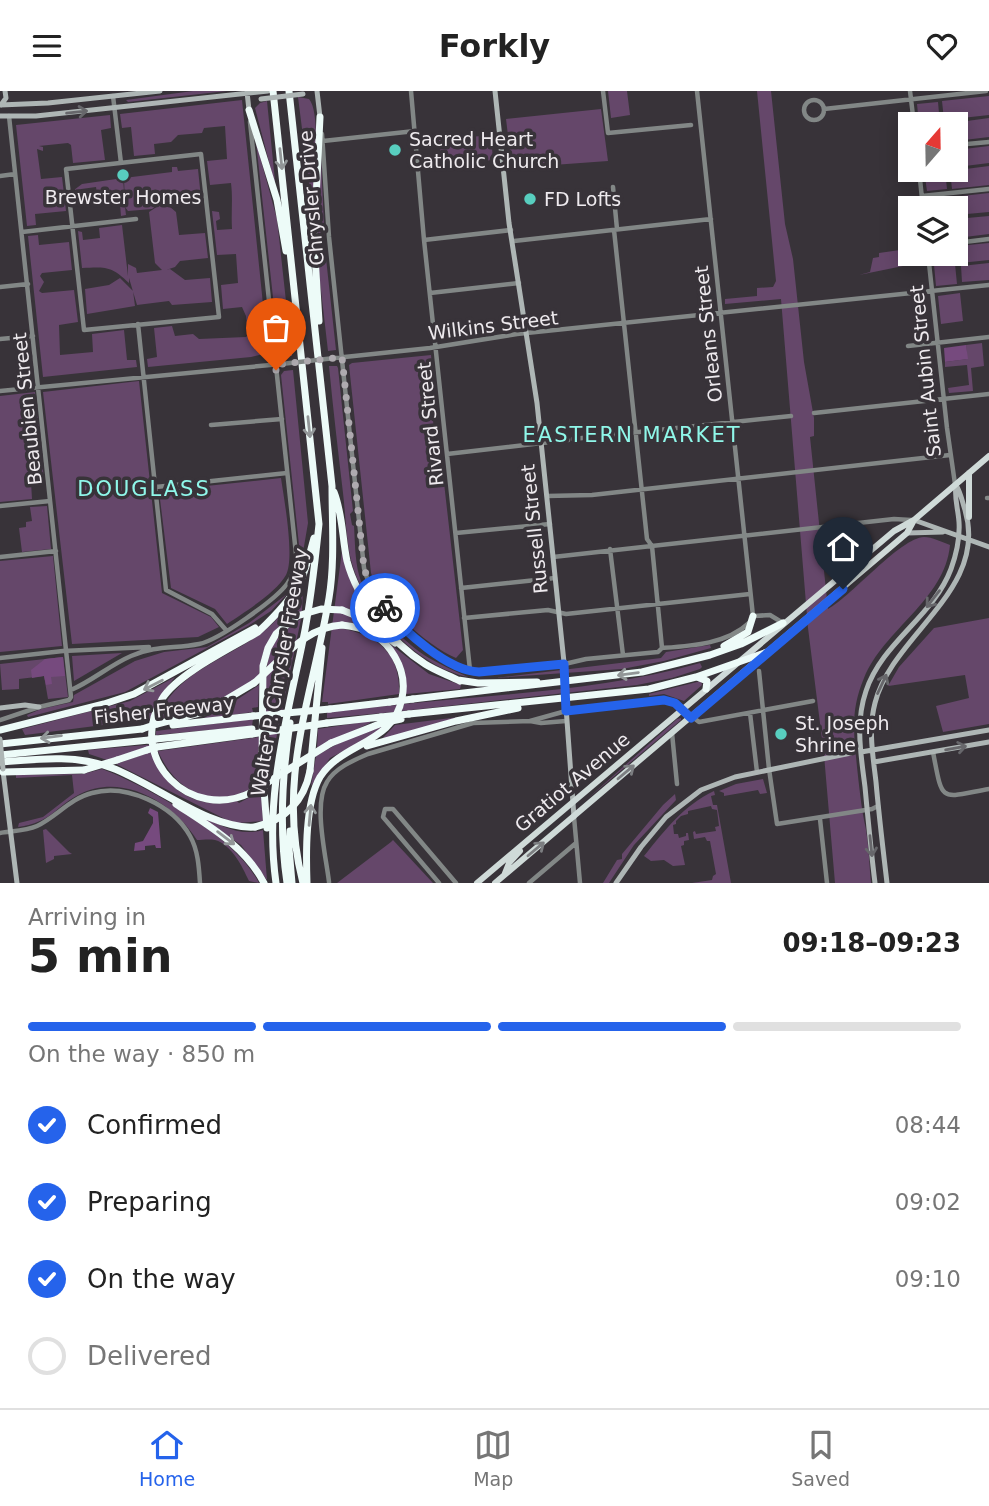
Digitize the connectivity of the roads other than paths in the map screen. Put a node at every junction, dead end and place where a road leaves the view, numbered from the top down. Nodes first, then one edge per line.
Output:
1 (160, 91) edge
2 (268, 91) edge
3 (274, 91) edge
4 (289, 91) edge
5 (317, 91) edge
6 (411, 91) edge
7 (495, 91) edge
8 (603, 91) edge
9 (697, 91) edge
10 (910, 91) edge
11 (986, 91) edge
12 (3, 92) edge
13 (247, 92) edge
14 (237, 93) edge
15 (124, 95) junction
16 (261, 95) edge
17 (113, 96) junction
18 (100, 98) junction
19 (911, 99) junction
20 (318, 100) junction
21 (0, 104) edge
22 (21, 104) junction
23 (126, 107) junction
24 (114, 108) junction
25 (249, 108) junction
26 (102, 109) junction
27 (824, 109) junction
28 (913, 112) edge
29 (0, 116) edge
30 (9, 116) junction
31 (17, 116) junction
32 (320, 117) junction
33 (691, 125) dead end
34 (415, 131) junction
35 (323, 141) junction
36 (989, 142) edge
37 (968, 144) edge
38 (121, 163) junction
39 (15, 174) junction
40 (0, 176) edge
41 (920, 182) edge
42 (613, 187) dead end
43 (989, 189) edge
44 (922, 196) joint
45 (136, 219) dead end
46 (711, 219) junction
47 (72, 226) junction
48 (510, 230) junction
49 (615, 230) junction
50 (22, 232) junction
51 (989, 239) edge
52 (424, 240) junction
53 (514, 241) junction
54 (968, 242) edge
55 (929, 266) edge
56 (520, 283) junction
57 (28, 284) junction
58 (989, 285) edge
59 (0, 286) edge
60 (932, 291) junction
61 (430, 293) junction
62 (297, 310) junction
63 (719, 313) junction
64 (624, 323) junction
65 (138, 324) junction
66 (527, 333) junction
67 (33, 335) junction
68 (989, 337) edge
69 (0, 339) edge
70 (317, 342) junction
71 (937, 343) junction
72 (908, 346) dead end
73 (436, 347) junction
74 (342, 357) junction
75 (278, 364) junction
76 (144, 376) junction
77 (38, 387) junction
78 (0, 391) edge
79 (989, 394) edge
80 (944, 399) junction
81 (814, 413) dead end
82 (791, 416) dead end
83 (282, 419) junction
84 (732, 422) junction
85 (211, 425) dead end
86 (635, 432) junction
87 (541, 443) junction
88 (447, 454) junction
89 (950, 455) junction
90 (989, 456) edge
91 (287, 473) junction
92 (969, 473) junction
93 (737, 478) junction
94 (956, 485) junction
95 (332, 486) junction
96 (156, 487) junction
97 (642, 489) junction
98 (547, 496) junction
99 (50, 501) junction
100 (0, 506) edge
101 (969, 517) junction
102 (914, 520) junction
103 (319, 524) junction
104 (550, 524) junction
105 (943, 532) junction
106 (456, 533) junction
107 (907, 533) junction
108 (744, 536) junction
109 (958, 537) junction
110 (970, 541) junction
111 (652, 546) junction
112 (989, 547) edge
113 (610, 549) junction
114 (56, 551) junction
115 (0, 557) edge
116 (553, 557) junction
117 (555, 578) junction
118 (946, 580) junction
119 (957, 585) junction
120 (461, 588) junction
121 (750, 594) junction
122 (659, 603) junction
123 (617, 608) junction
124 (558, 612) junction
125 (326, 613) junction
126 (275, 614) junction
127 (753, 616) junction
128 (464, 618) junction
129 (783, 623) junction
130 (226, 630) junction
131 (160, 646) junction
132 (662, 648) junction
133 (66, 651) junction
134 (770, 651) junction
135 (623, 655) junction
136 (0, 658) edge
137 (299, 660) junction
138 (738, 663) junction
139 (564, 664) junction
140 (674, 665) junction
141 (470, 671) junction
142 (759, 671) dead end
143 (696, 677) junction
144 (460, 681) junction
145 (550, 683) junction
146 (706, 689) junction
147 (71, 690) junction
148 (813, 701) dead end
149 (535, 702) junction
150 (862, 704) junction
151 (39, 707) junction
152 (874, 707) junction
153 (0, 708) edge
154 (566, 709) junction
155 (682, 710) junction
156 (763, 711) junction
157 (750, 713) junction
158 (691, 718) junction
159 (0, 720) edge
160 (381, 720) junction
161 (530, 720) junction
162 (566, 721) junction
163 (157, 726) junction
164 (0, 730) edge
165 (989, 730) edge
166 (980, 732) junction
167 (672, 733) junction
168 (0, 739) edge
169 (859, 739) junction
170 (872, 740) junction
171 (931, 741) junction
172 (154, 742) junction
173 (985, 743) edge
174 (0, 744) edge
175 (356, 749) junction
176 (887, 749) junction
177 (873, 750) junction
178 (861, 752) junction
179 (933, 752) junction
180 (852, 753) joint
181 (0, 755) edge
182 (888, 759) junction
183 (874, 762) junction
184 (2, 769) edge
185 (768, 769) junction
186 (757, 772) junction
187 (875, 775) junction
188 (863, 776) junction
189 (677, 784) dead end
190 (149, 786) junction
191 (989, 789) edge
192 (293, 795) junction
193 (574, 803) junction
194 (878, 806) junction
195 (867, 810) junction
196 (575, 817) junction
197 (820, 819) junction
198 (10, 832) junction
199 (0, 834) edge
200 (577, 842) junction
201 (271, 849) junction
202 (449, 875) junction
203 (504, 875) junction
204 (329, 882) edge
205 (17, 883) edge
206 (200, 883) edge
207 (264, 883) edge
208 (276, 883) edge
209 (289, 883) edge
210 (305, 883) edge
211 (439, 883) edge
212 (456, 883) edge
213 (477, 883) edge
214 (495, 883) edge
215 (529, 883) edge
216 (580, 883) edge
217 (616, 883) edge
218 (827, 883) edge
219 (875, 883) edge
220 (887, 883) edge

1 - 15 street
2 - 16 street
3 -> 62 highway, Walter P. Chrysler Freeway
4 - 70 highway, Walter P. Chrysler Freeway
5 - 20 street, Chrysler Drive
6 - 34 street, Rivard Street
7 - 48 street, Russell Street
8 - 33 street
9 - 46 street, Orleans Street
10 - 19 street
11 - 19 street
12 - 21 street
13 - 14 street
13 - 16 street
13 - 25 street
14 - 23 street
15 - 17 street
15 - 23 street
16 - 20 street, bridge
16 - 25 street
17 - 18 street
17 - 24 street
18 - 22 street
18 - 26 street
19 - 27 street
19 - 28 street
20 - 32 street, Chrysler Drive
21 - 22 street
21 - 30 street
22 - 31 street
23 - 24 street
24 - 26 street
24 - 38 street
25 - 62 highway
25 - 75 street
31 -> 26 street
27 - 27 street
29 - 30 street
30 - 31 street
30 - 39 street, Beaubien Street
32 - 35 street, Chrysler Drive
32 - 70 highway
34 - 35 street
34 - 52 street, Rivard Street
35 - 74 street, Chrysler Drive
36 - 37 street
38 - 47 street
38 - 65 street
39 - 40 street
39 - 50 street, Beaubien Street
41 - 44 street
42 - 49 street
43 - 44 street
45 - 47 street
46 - 49 street
46 - 63 street, Orleans Street
47 - 50 street
47 - 65 street
48 - 52 street
48 - 53 street, Russell Street
49 - 53 street
49 - 64 street
50 - 57 street, Beaubien Street
51 - 54 street
52 - 61 street, Rivard Street
53 - 56 street, Russell Street
55 - 60 street, Saint Aubin Street
56 - 61 street
56 - 66 street, Russell Street
57 - 59 street
57 - 67 street, Beaubien Street
58 - 60 street, Wilkins Street
60 - 63 street, Wilkins Street
60 - 71 street, Saint Aubin Street
61 - 73 street, Rivard Street
62 -> 103 highway, Walter P. Chrysler Freeway
63 - 64 street, Wilkins Street
63 - 84 street, Orleans Street
64 - 66 street, Wilkins Street
64 - 86 street
65 - 76 street
66 - 73 street, Wilkins Street
66 - 87 street, Russell Street
67 - 69 street
67 - 77 street, Beaubien Street
68 - 71 street
70 - 95 highway, Walter P. Chrysler Freeway
71 - 72 street
71 - 80 street, Saint Aubin Street
73 - 74 street, Wilkins Street
73 - 88 street, Rivard Street
74 - 75 street, Wilkins Street, bridge
74 - 141 street, Chrysler Drive
75 - 76 street, Wilkins Street
75 - 83 street
76 - 77 street, Wilkins Street
76 - 96 street
77 - 78 street, Wilkins Street
77 - 99 street, Beaubien Street
79 - 80 street
80 - 81 street
80 - 89 street, Saint Aubin Street
82 - 84 street
83 - 85 street
83 - 91 street
84 - 86 street
84 - 93 street, Orleans Street
86 - 87 street
86 - 97 street
87 - 88 street
87 - 98 street, Russell Street
88 - 106 street, Rivard Street
89 - 93 street
89 - 94 street, Saint Aubin Street
90 - 92 main road, Gratiot Avenue
91 - 96 street
91 - 130 street
92 - 94 main road, Gratiot Avenue
92 - 101 main road
93 - 97 street
93 - 108 street, Orleans Street
94 - 101 street, Saint Aubin Street
94 - 102 main road, Gratiot Avenue
94 - 109 street, Saint Aubin Street
95 - 125 highway, Walter P. Chrysler Freeway
95 - 144 highway
96 - 130 street
97 - 98 street
97 - 111 street
98 - 104 street, Russell Street
99 - 100 street
99 - 114 street, Beaubien Street
101 - 110 street, Saint Aubin Street
102 - 105 street
102 - 107 main road, Gratiot Avenue
102 - 108 street
102 - 129 main road, Gratiot Avenue
103 - 126 highway
103 - 137 highway, Walter P. Chrysler Freeway
104 - 106 street
104 - 116 street, Russell Street
105 - 107 street
105 - 109 street
106 - 120 street, Rivard Street
107 - 134 main road, Gratiot Avenue
108 - 111 street
108 - 121 street, Orleans Street
109 - 110 street
109 - 118 street, Saint Aubin Street
110 - 112 street
110 - 119 street, Saint Aubin Street
111 - 113 street
111 - 122 street
113 - 116 street
113 - 123 street
114 - 115 street
114 - 133 street, Beaubien Street
116 - 117 street, Russell Street
117 - 120 street
117 - 124 street, Russell Street
118 - 119 street
118 -> 150 street, Saint Aubin Street
152 -> 119 street, Saint Aubin Street
120 - 128 street, Rivard Street
121 - 122 street
121 - 127 street, Orleans Street
122 - 123 street
122 - 132 street
123 - 124 street
123 - 135 street
124 - 128 street
124 - 139 street, Russell Street
125 - 190 highway, bridge
125 - 192 highway, Walter P. Chrysler Freeway
126 - 160 highway, bridge
126 -> 164 highway
127 - 129 street
127 - 132 street
127 - 140 highway
128 - 141 street, Rivard Street
129 - 138 main road, Gratiot Avenue
129 - 140 highway, Fisher Freeway
130 - 131 street
131 - 133 street
131 - 147 street
132 - 135 street
133 - 136 street
133 - 147 street, Beaubien Street
134 - 138 highway
134 - 158 main road, Gratiot Avenue
135 - 139 street
137 - 201 highway, Walter P. Chrysler Freeway
137 - 209 highway
138 - 143 highway
138 - 146 main road, Gratiot Avenue
139 - 141 street
139 - 154 street, Russell Street, bridge
140 -> 145 highway, Fisher Freeway
142 - 156 street
143 - 146 highway
143 - 149 highway
144 - 145 highway
144 - 201 highway, bridge
145 - 163 highway, Fisher Freeway, bridge
146 - 155 main road, Gratiot Avenue
147 - 151 street, Beaubien Street
148 - 156 street
149 - 160 highway, bridge
149 - 175 highway
150 - 152 street
150 - 169 street, Saint Aubin Street
151 - 153 street
151 - 159 street
152 - 170 street, Saint Aubin Street
154 - 155 street
154 - 161 street
154 - 162 street, Russell Street
155 - 158 street
155 - 193 main road, Gratiot Avenue
156 - 157 street
156 - 185 street
157 - 158 street
157 - 186 street
158 - 167 main road, Gratiot Avenue
160 - 172 highway, Fisher Freeway, bridge
161 - 162 street
161 - 204 street
162 - 193 street, Russell Street
163 -> 174 highway, Fisher Freeway, bridge
163 - 175 highway, bridge
165 - 166 street
166 - 171 street
166 - 173 street
167 - 189 street
196 -> 167 main road, Gratiot Avenue
168 - 184 street, bridge
169 - 170 street
169 - 178 street, Saint Aubin Street
170 - 177 street, Saint Aubin Street
171 - 176 street
171 - 179 street
172 - 181 highway, Fisher Freeway
172 - 184 highway, bridge
179 -> 173 street
210 -> 175 highway
176 - 177 street
176 - 182 street
177 - 178 street
177 - 183 street, Saint Aubin Street
178 - 180 street
178 - 188 street, Saint Aubin Street
179 - 182 street
179 - 191 street
180 - 185 street
182 - 183 street
183 - 187 street, Saint Aubin Street
184 - 190 highway
184 - 198 street
185 - 186 street
185 - 197 street
186 - 217 street
187 - 188 street
187 - 194 street, Saint Aubin Street
188 - 195 street, Saint Aubin Street
190 -> 207 highway
192 - 209 highway
192 - 210 highway, Walter P. Chrysler Freeway
193 - 196 street, Russell Street
193 - 203 main road
193 - 213 main road, Gratiot Avenue
194 - 195 street
194 - 220 street, Saint Aubin Street
195 - 197 street
195 -> 219 street, Saint Aubin Street
196 - 200 street, Russell Street
203 -> 196 main road, Gratiot Avenue
197 - 218 street
198 - 199 street
198 - 205 street
198 - 206 street
200 - 215 street
200 - 216 street, Russell Street
201 - 208 highway, Walter P. Chrysler Freeway
202 - 211 street
202 - 211 street
202 - 212 street
203 - 214 main road, Gratiot Avenue

